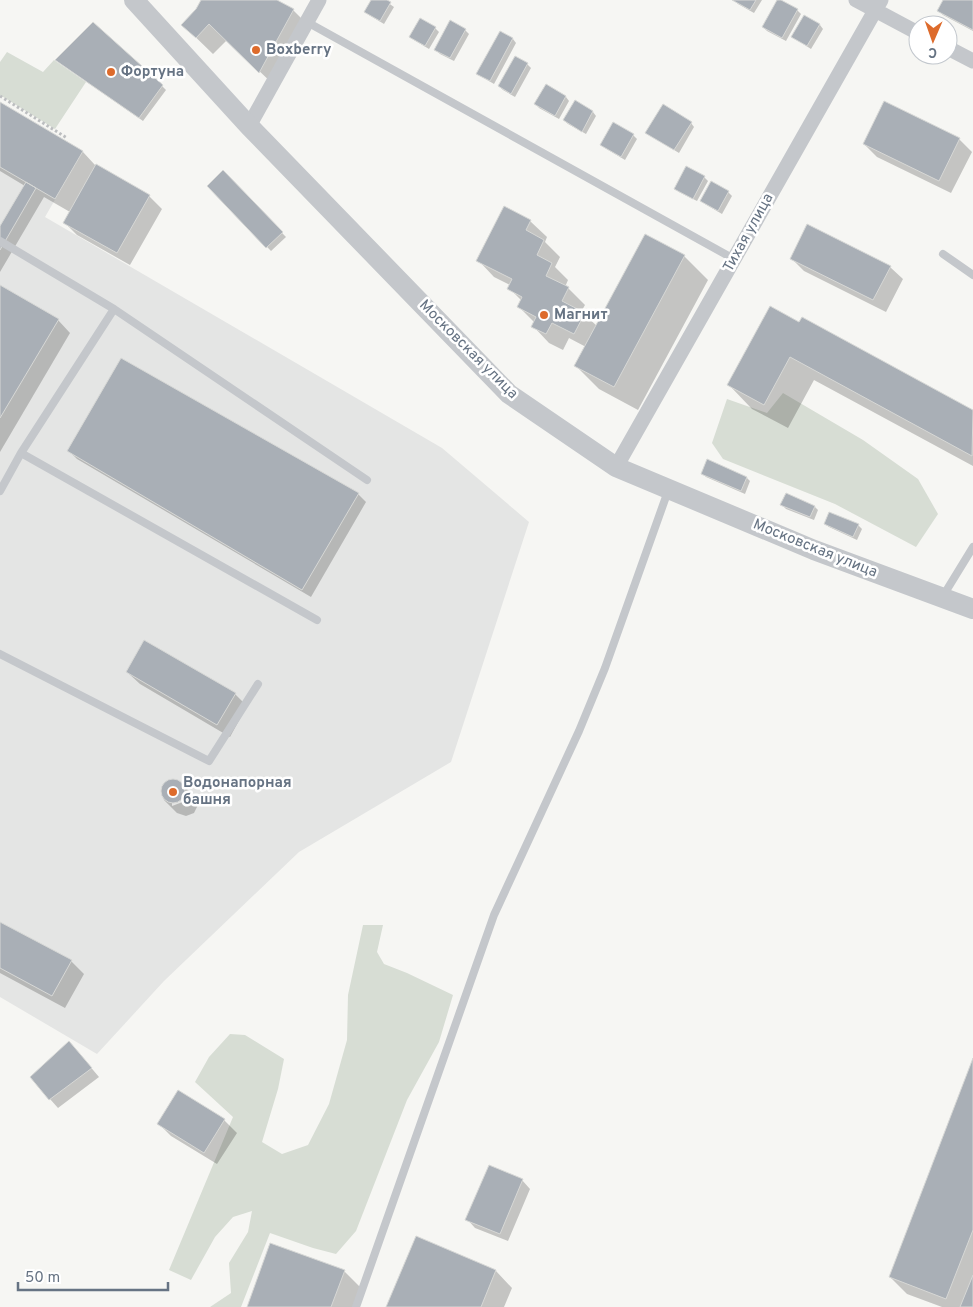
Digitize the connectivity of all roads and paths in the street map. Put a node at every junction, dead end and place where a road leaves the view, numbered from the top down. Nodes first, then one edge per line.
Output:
1 (134, 0) edge
2 (319, 0) edge
3 (856, 0) edge
4 (878, 5) edge
5 (307, 22) junction
6 (908, 26) edge
7 (958, 53) edge
8 (973, 61) edge
9 (0, 96) edge
10 (249, 126) junction
11 (67, 138) dead end
12 (0, 241) edge
13 (943, 254) dead end
14 (734, 260) junction
15 (973, 275) edge
16 (114, 309) junction
17 (21, 453) junction
18 (616, 467) junction
19 (367, 480) dead end
20 (668, 489) junction
21 (0, 491) edge
22 (973, 547) edge
23 (961, 602) edge
24 (316, 620) dead end
25 (0, 654) edge
26 (258, 684) dead end
27 (356, 1307) edge

1 - 10 street, Московская улица
2 - 5 street
3 - 4 street
4 - 6 street
4 - 14 street, Тихая улица
5 - 10 street
5 - 14 lane
7 - 8 street
9 - 11 path
10 - 18 street, Московская улица
12 - 16 lane
13 - 15 lane
14 - 18 street, Тихая улица
16 - 17 lane
16 - 19 lane
17 - 21 lane
17 - 24 lane
18 - 20 street, Московская улица
20 - 23 street, Московская улица
20 - 27 lane
22 - 23 lane
25 - 26 lane

